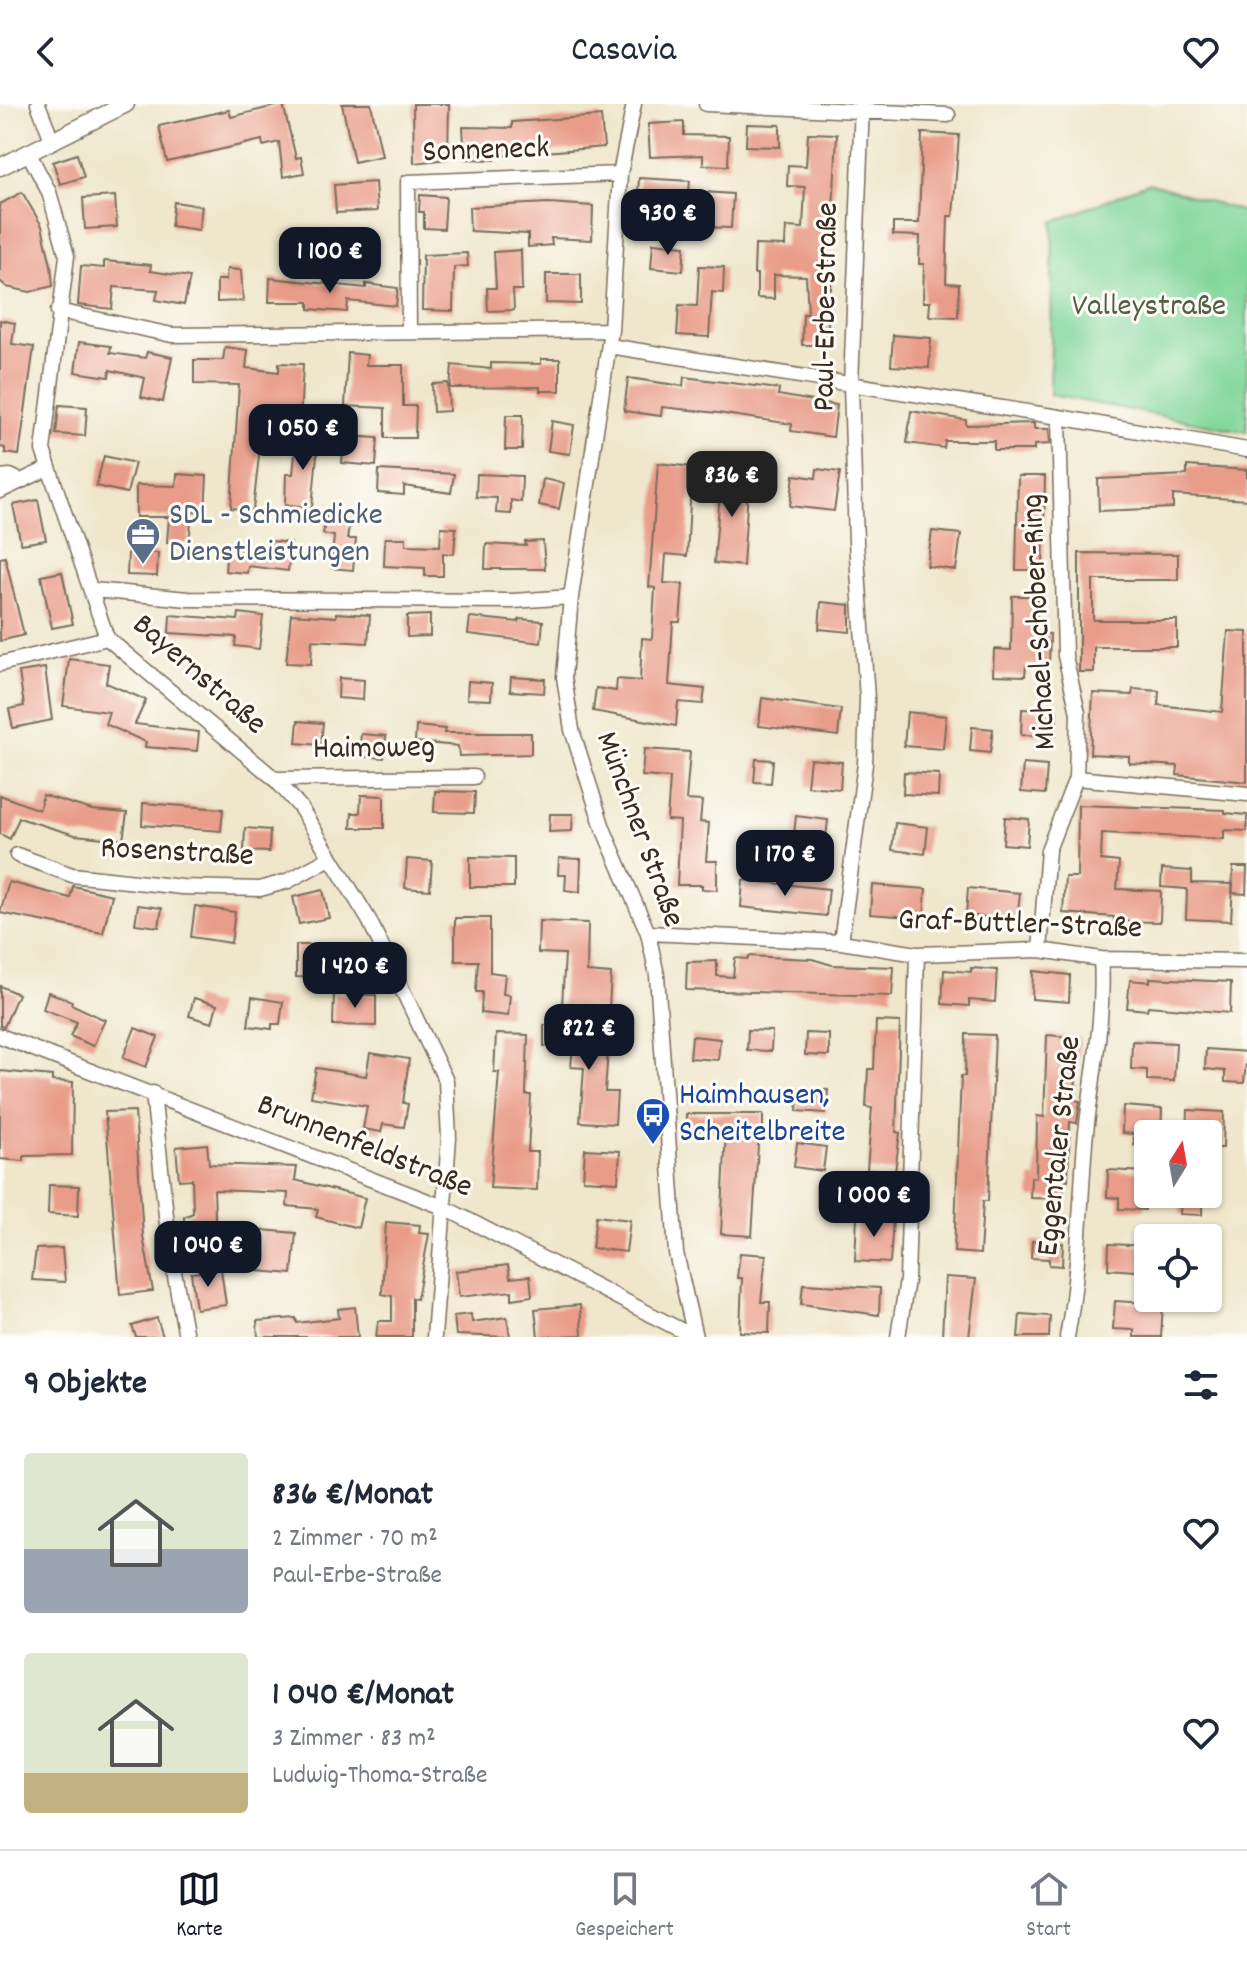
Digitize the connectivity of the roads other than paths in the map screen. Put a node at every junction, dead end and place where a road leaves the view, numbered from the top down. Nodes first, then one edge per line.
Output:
1 (38, 104) edge
2 (126, 104) edge
3 (634, 104) edge
4 (706, 104) edge
5 (862, 108) edge
6 (948, 115) dead end
7 (52, 140) junction
8 (28, 152) junction
9 (0, 167) edge
10 (620, 174) junction
11 (58, 311) junction
12 (611, 330) junction
13 (409, 332) junction
14 (609, 346) junction
15 (851, 385) junction
16 (1059, 417) junction
17 (1247, 450) edge
18 (47, 469) junction
19 (0, 477) edge
20 (21, 481) junction
21 (0, 491) edge
22 (93, 590) junction
23 (571, 597) junction
24 (107, 638) junction
25 (0, 664) edge
26 (474, 777) dead end
27 (1076, 778) junction
28 (275, 779) junction
29 (1247, 794) edge
30 (17, 855) dead end
31 (330, 858) junction
32 (648, 933) junction
33 (841, 942) junction
34 (1040, 950) junction
35 (917, 954) junction
36 (1101, 959) junction
37 (1247, 961) edge
38 (0, 1036) edge
39 (153, 1093) junction
40 (443, 1207) junction
41 (186, 1337) edge
42 (434, 1337) edge
43 (694, 1337) edge
44 (898, 1337) edge
45 (1067, 1337) edge

1 - 7 street
2 - 7 street
3 - 10 street, Münchner Straße
4 - 5 street
5 - 6 street
5 - 15 street, Paul-Erbe-Straße
7 - 8 street
8 - 9 street
8 - 11 street, Bayernstraße
10 - 12 street, Münchner Straße
10 - 13 street, Sonneneck
11 - 13 street
11 - 18 street, Bayernstraße
12 - 13 street
12 - 14 street, Münchner Straße
14 - 15 street
14 - 23 street, Münchner Straße
15 - 16 street
15 - 33 street, Paul-Erbe-Straße
16 - 17 street
16 - 27 street, Michael-Schober-Ring
18 - 20 street
18 - 22 street, Bayernstraße
19 - 20 street
20 - 21 street
22 - 23 street
22 - 24 street, Bayernstraße
23 - 32 street, Münchner Straße
24 - 25 street
24 - 28 street, Bayernstraße
26 - 28 street, Haimoweg
27 - 29 street, Michael-Schober-Ring
27 - 34 street, Michael-Schober-Ring
28 - 31 street, Bayernstraße
30 - 31 street, Rosenstraße
31 - 40 street, Bayernstraße
32 - 33 street, Graf-Buttler-Straße
32 - 43 street, Münchner Straße
33 - 35 street, Graf-Buttler-Straße
34 - 35 street, Graf-Buttler-Straße
34 - 36 street, Graf-Buttler-Straße
35 - 44 street
36 - 37 street, Graf-Buttler-Straße
36 - 45 street, Eggentaler Straße
38 - 39 street, Brunnenfeldstraße
39 - 40 street, Brunnenfeldstraße
39 - 41 street
40 - 42 street, Bayernstraße
40 - 43 street, Brunnenfeldstraße

